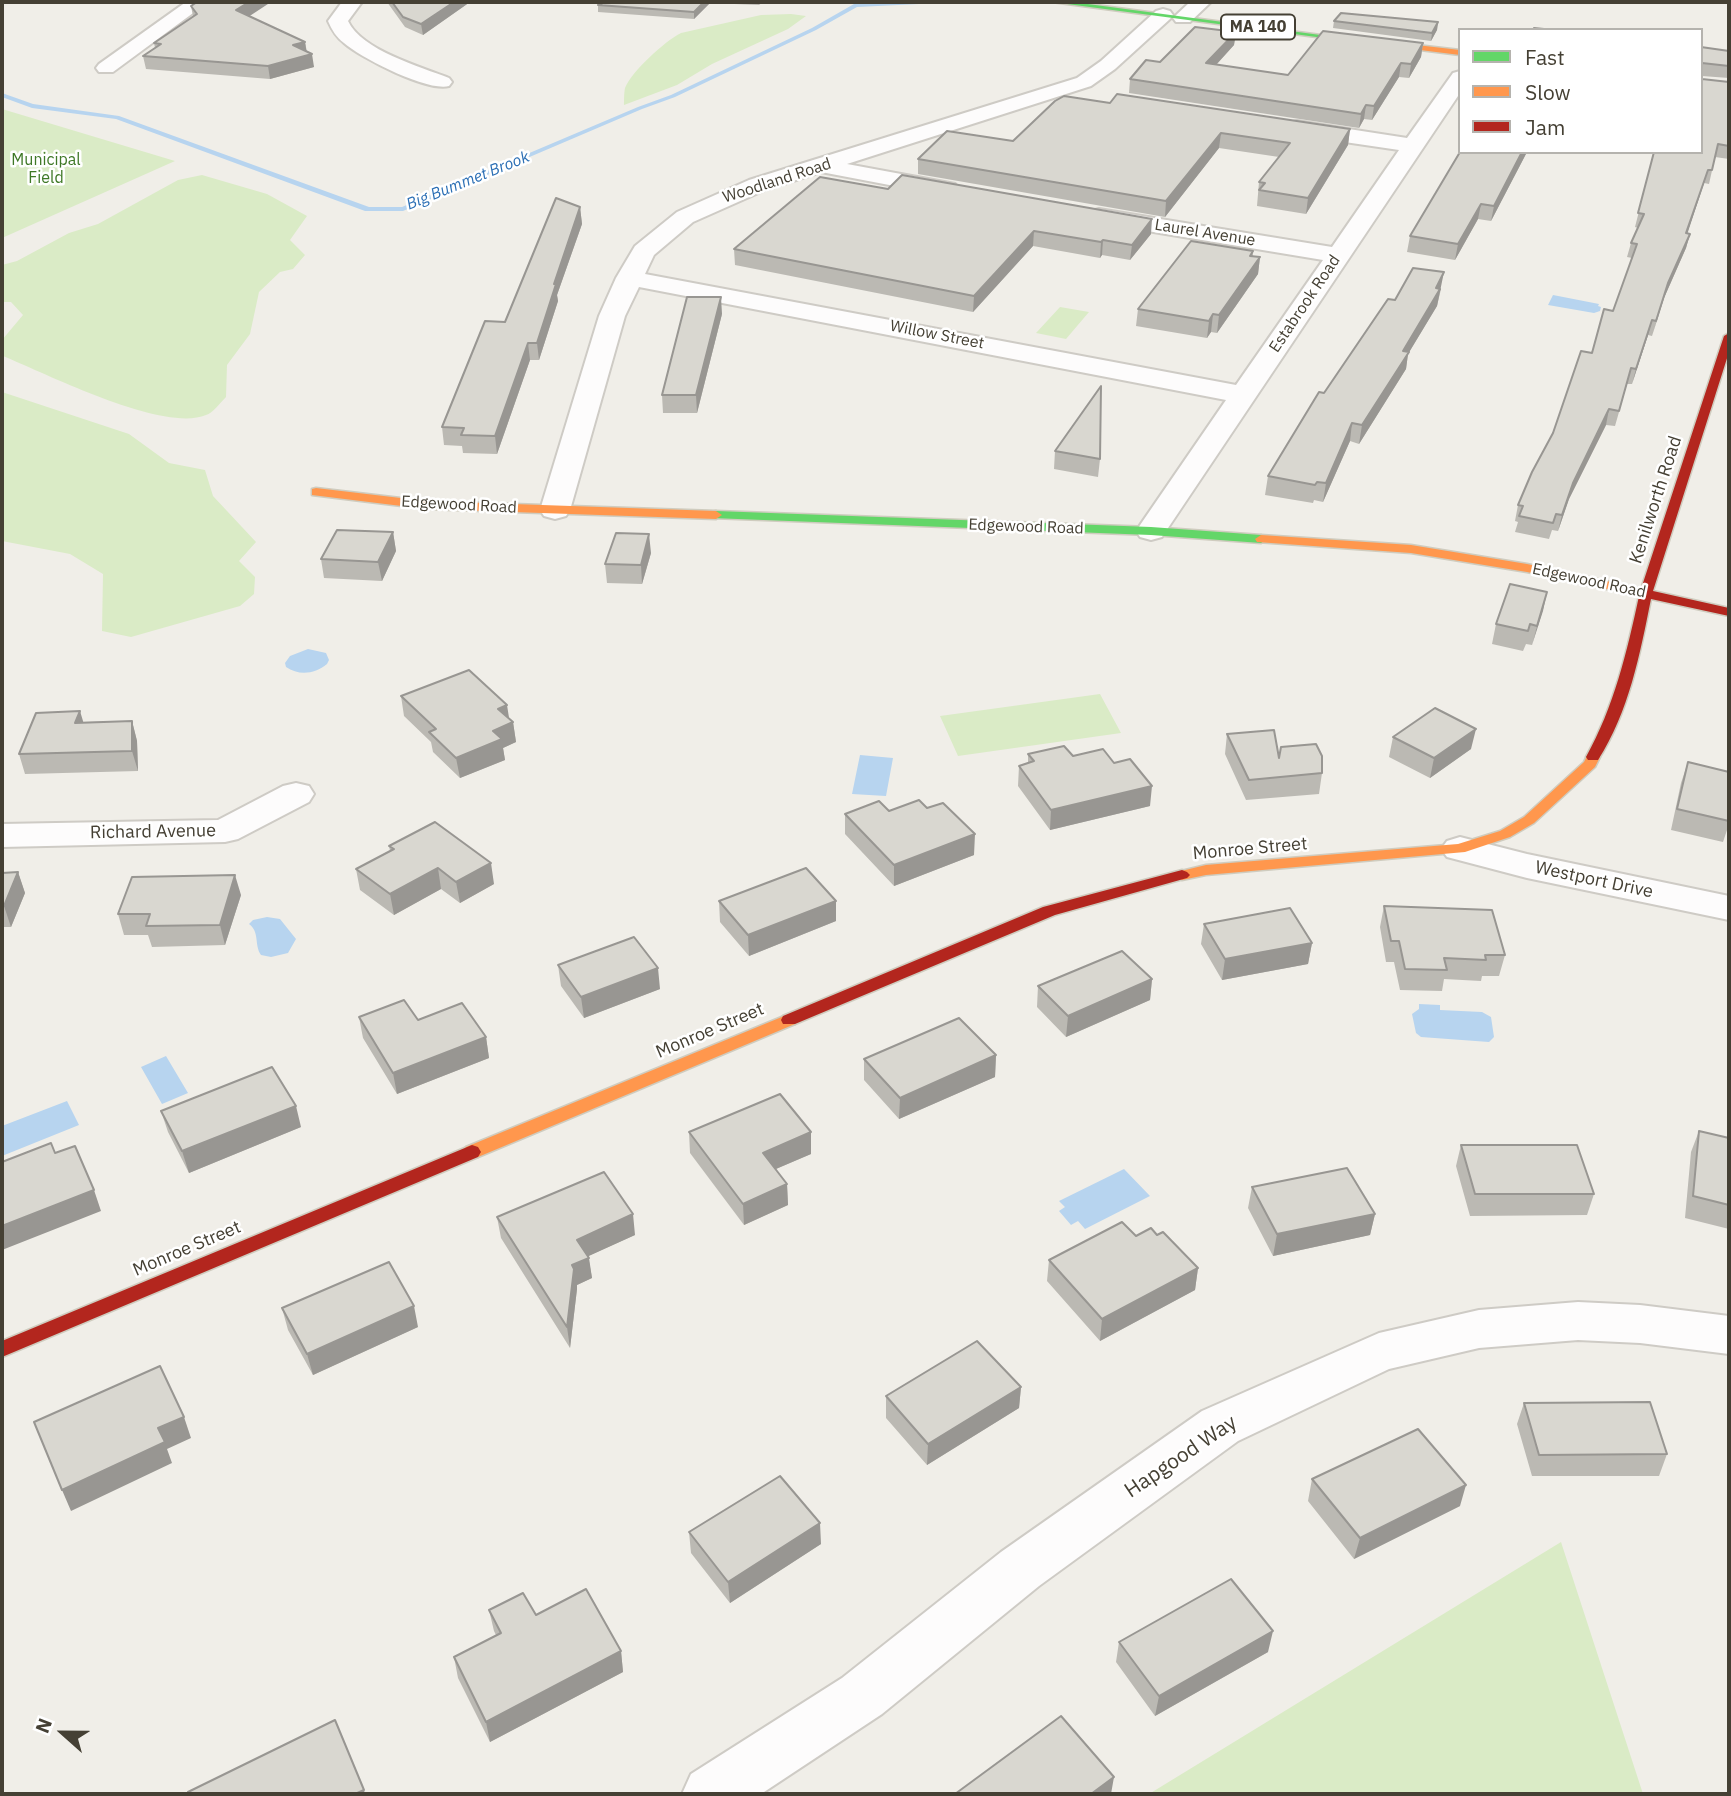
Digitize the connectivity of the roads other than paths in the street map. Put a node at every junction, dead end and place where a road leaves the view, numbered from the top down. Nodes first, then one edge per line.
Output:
1 (198, 2) edge
2 (352, 2) edge
3 (1056, 2) edge
4 (1201, 2) edge
5 (1173, 16) junction
6 (1458, 53) edge
7 (106, 68) dead end
8 (1458, 80) edge
9 (442, 82) dead end
10 (1055, 91) junction
11 (1104, 99) edge
12 (1279, 125) edge
13 (1413, 146) junction
14 (823, 166) junction
15 (970, 193) edge
16 (1080, 213) edge
17 (1339, 255) junction
18 (629, 278) junction
19 (1729, 336) edge
20 (1244, 395) junction
21 (316, 492) dead end
22 (555, 510) junction
23 (1151, 531) junction
24 (1646, 593) junction
25 (1729, 611) edge
26 (296, 794) dead end
27 (2, 836) edge
28 (1460, 849) junction
29 (1729, 908) edge
30 (1729, 1335) edge
31 (2, 1349) edge
32 (711, 1794) edge

1 - 7 street
2 - 9 street
3 - 5 street, MA 140
4 - 5 street, Woodland Road
5 - 6 street, MA 140
5 - 10 street, Woodland Road
8 - 13 street, Estabrook Road
10 - 11 street
10 - 14 street, Woodland Road
12 - 13 street
13 - 17 street, Estabrook Road
14 - 15 street
14 - 18 street, Woodland Road
16 - 17 street, Laurel Avenue
17 - 20 street, Estabrook Road
18 - 20 street, Willow Street
18 - 22 street, Woodland Road
19 - 24 street, Kenilworth Road
20 - 23 street, Estabrook Road
21 - 22 street, Edgewood Road
22 - 23 street, Edgewood Road
23 - 24 street, Edgewood Road
24 - 25 street, Edgewood Road
24 - 28 street, Kenilworth Road
26 - 27 street, Richard Avenue
28 - 29 street, Westport Drive
28 - 31 street, Monroe Street
30 - 32 street, Hapgood Way

